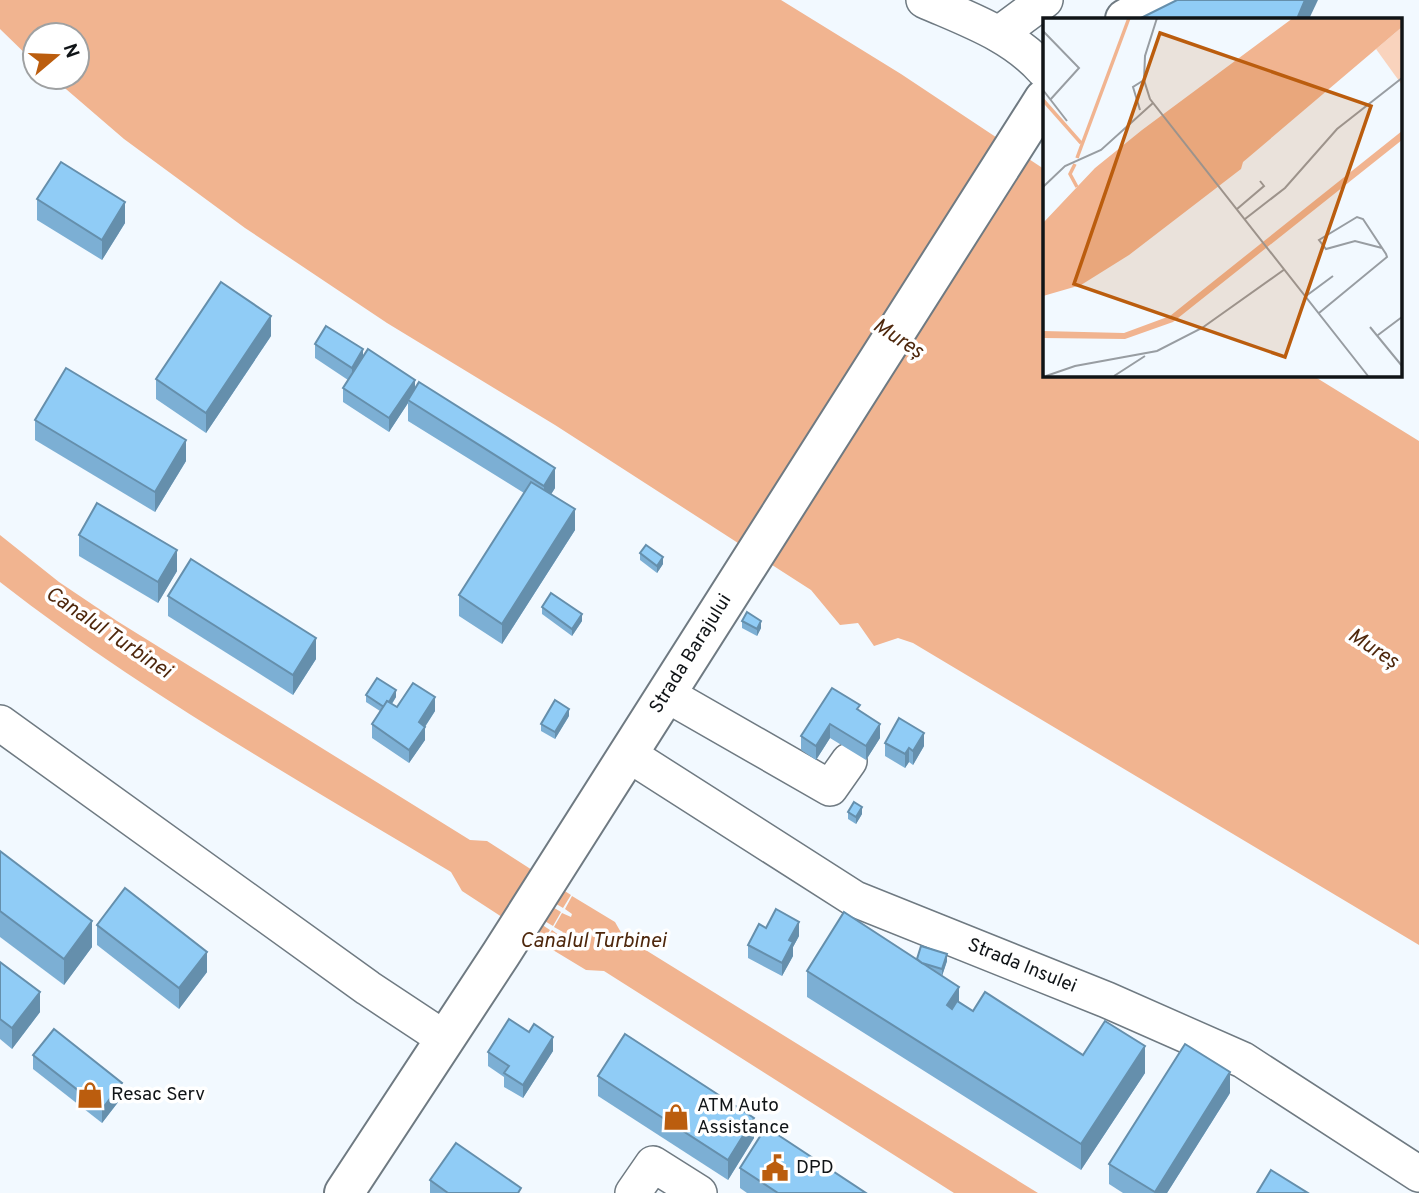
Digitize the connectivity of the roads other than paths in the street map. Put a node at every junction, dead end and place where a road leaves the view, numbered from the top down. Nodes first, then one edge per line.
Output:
1 (924, 0) edge
2 (1045, 0) edge
3 (1157, 0) edge
4 (1127, 18) edge
5 (999, 34) junction
6 (1043, 68) edge
7 (1039, 106) edge
8 (666, 694) junction
9 (0, 723) edge
10 (628, 754) junction
11 (849, 761) dead end
12 (445, 1039) junction
13 (1419, 1174) edge
14 (345, 1193) edge
15 (634, 1193) edge
16 (699, 1193) edge

1 - 5 street
2 - 5 street
3 - 4 main road
5 - 6 street
7 - 8 main road, Strada Barajului
8 - 10 main road, Strada Barajului
8 - 11 street
9 - 12 street
10 - 12 main road, Strada Barajului
10 - 13 street, Strada Insulei
12 - 14 main road, Strada Barajului
15 - 16 street

